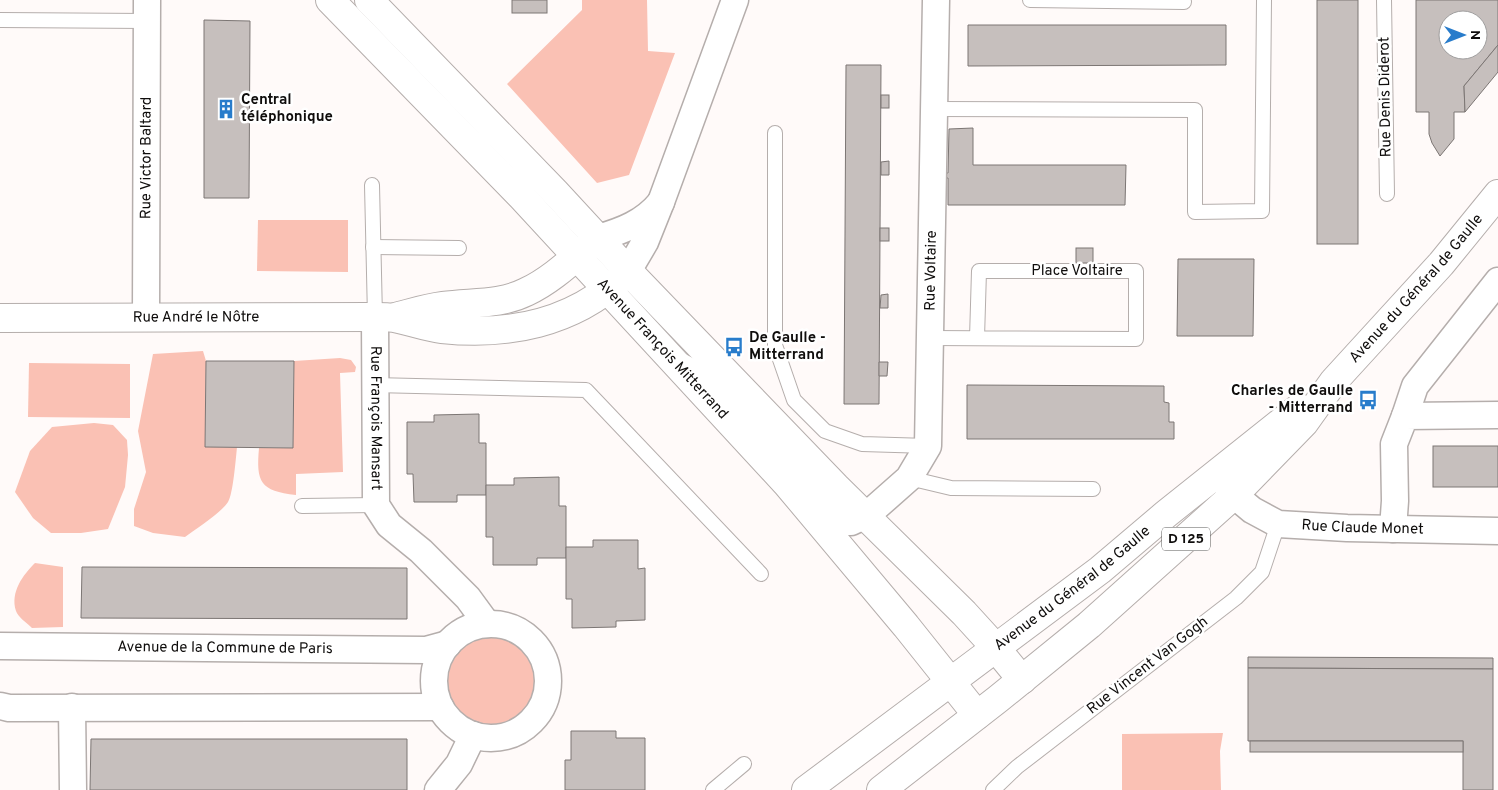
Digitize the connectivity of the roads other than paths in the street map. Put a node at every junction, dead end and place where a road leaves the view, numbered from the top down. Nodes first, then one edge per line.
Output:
1 (330, 0) edge
2 (369, 0) edge
3 (735, 0) edge
4 (936, 0) edge
5 (1030, 0) edge
6 (1264, 0) edge
7 (1384, 0) edge
8 (1184, 2) dead end
9 (147, 10) edge
10 (0, 20) edge
11 (935, 109) junction
12 (775, 133) dead end
13 (372, 185) dead end
14 (1387, 194) dead end
15 (1498, 194) edge
16 (661, 202) junction
17 (598, 238) junction
18 (373, 247) junction
19 (459, 248) dead end
20 (576, 256) junction
21 (628, 271) junction
22 (1498, 281) edge
23 (608, 290) junction
24 (146, 317) junction
25 (0, 318) edge
26 (384, 318) junction
27 (931, 338) junction
28 (977, 338) junction
29 (676, 363) junction
30 (1334, 381) junction
31 (374, 385) junction
32 (1498, 415) edge
33 (1404, 416) junction
34 (928, 446) junction
35 (1217, 473) junction
36 (909, 478) junction
37 (1093, 489) dead end
38 (1234, 495) junction
39 (376, 505) junction
40 (302, 506) dead end
41 (866, 515) junction
42 (1278, 524) junction
43 (1393, 529) junction
44 (1498, 531) edge
45 (761, 574) dead end
46 (487, 624) junction
47 (448, 644) junction
48 (0, 646) edge
49 (996, 647) junction
50 (1022, 680) junction
51 (951, 681) junction
52 (0, 706) edge
53 (72, 707) junction
54 (440, 707) junction
55 (977, 716) junction
56 (473, 735) junction
57 (744, 764) dead end
58 (73, 790) edge
59 (438, 790) edge
60 (713, 790) edge
61 (806, 790) edge
62 (881, 790) edge
63 (993, 790) edge

1 - 20 street, Avenue François Mitterrand
2 - 17 street, Avenue François Mitterrand
3 - 16 street
4 - 11 street, Rue Voltaire
5 - 8 lane
6 - 11 lane
7 - 14 lane, Rue Denis Diderot
9 - 10 lane
9 - 24 street, Rue Victor Baltard
11 - 27 street, Rue Voltaire
12 - 34 lane
13 - 18 lane
15 - 30 street, Avenue du Général de Gaulle / D 125
16 - 17 street
16 - 21 street
17 - 20 street, Rue André le Nôtre
17 - 21 street, Avenue François Mitterrand
18 - 19 lane
18 - 26 lane
20 - 23 street, Avenue François Mitterrand
20 - 26 street, Rue André le Nôtre
21 - 23 street, Rue André le Nôtre
21 - 41 street, Avenue François Mitterrand
22 - 33 street
23 - 26 street, Rue André le Nôtre
23 - 29 street, Avenue François Mitterrand
24 - 25 street, Rue André le Nôtre
24 - 26 street, Rue André le Nôtre
26 - 31 street, Rue François Mansart
27 - 28 lane, Place Voltaire
27 - 34 street, Rue Voltaire
28 - 28 lane, Place Voltaire
29 - 41 street
29 - 51 street, Avenue François Mitterrand
30 - 35 street, Avenue du Général de Gaulle / D 125
30 - 38 street, Avenue du Général de Gaulle / D 125
31 - 39 street, Rue François Mansart
31 - 45 lane
32 - 33 street
33 - 43 street
34 - 36 street, Rue Voltaire
35 - 38 street, Rue Claude Monet
35 - 49 street, Avenue du Général de Gaulle / D 125
36 - 37 lane
36 - 41 street, Rue Voltaire
38 - 42 street, Rue Claude Monet
38 - 50 street, Avenue du Général de Gaulle / D 125
39 - 40 lane
39 - 46 street, Rue François Mansart
41 - 49 street, Avenue François Mitterrand
42 - 43 street, Rue Claude Monet
42 - 63 lane, Rue Vincent Van Gogh
43 - 44 street, Rue Claude Monet
46 - 47 street
46 - 56 street
47 - 48 street, Avenue de la Commune de Paris
47 - 54 street
49 - 50 street, Avenue François Mitterrand
49 - 51 street, Avenue du Général de Gaulle / D 125
50 - 55 street, Avenue du Général de Gaulle / D 125
51 - 55 street, Avenue François Mitterrand
51 - 61 street, Avenue du Général de Gaulle / D 125
52 - 53 street
53 - 54 street
53 - 58 street
54 - 56 street
55 - 62 street, Avenue du Général de Gaulle / D 125
56 - 59 street
57 - 60 lane

